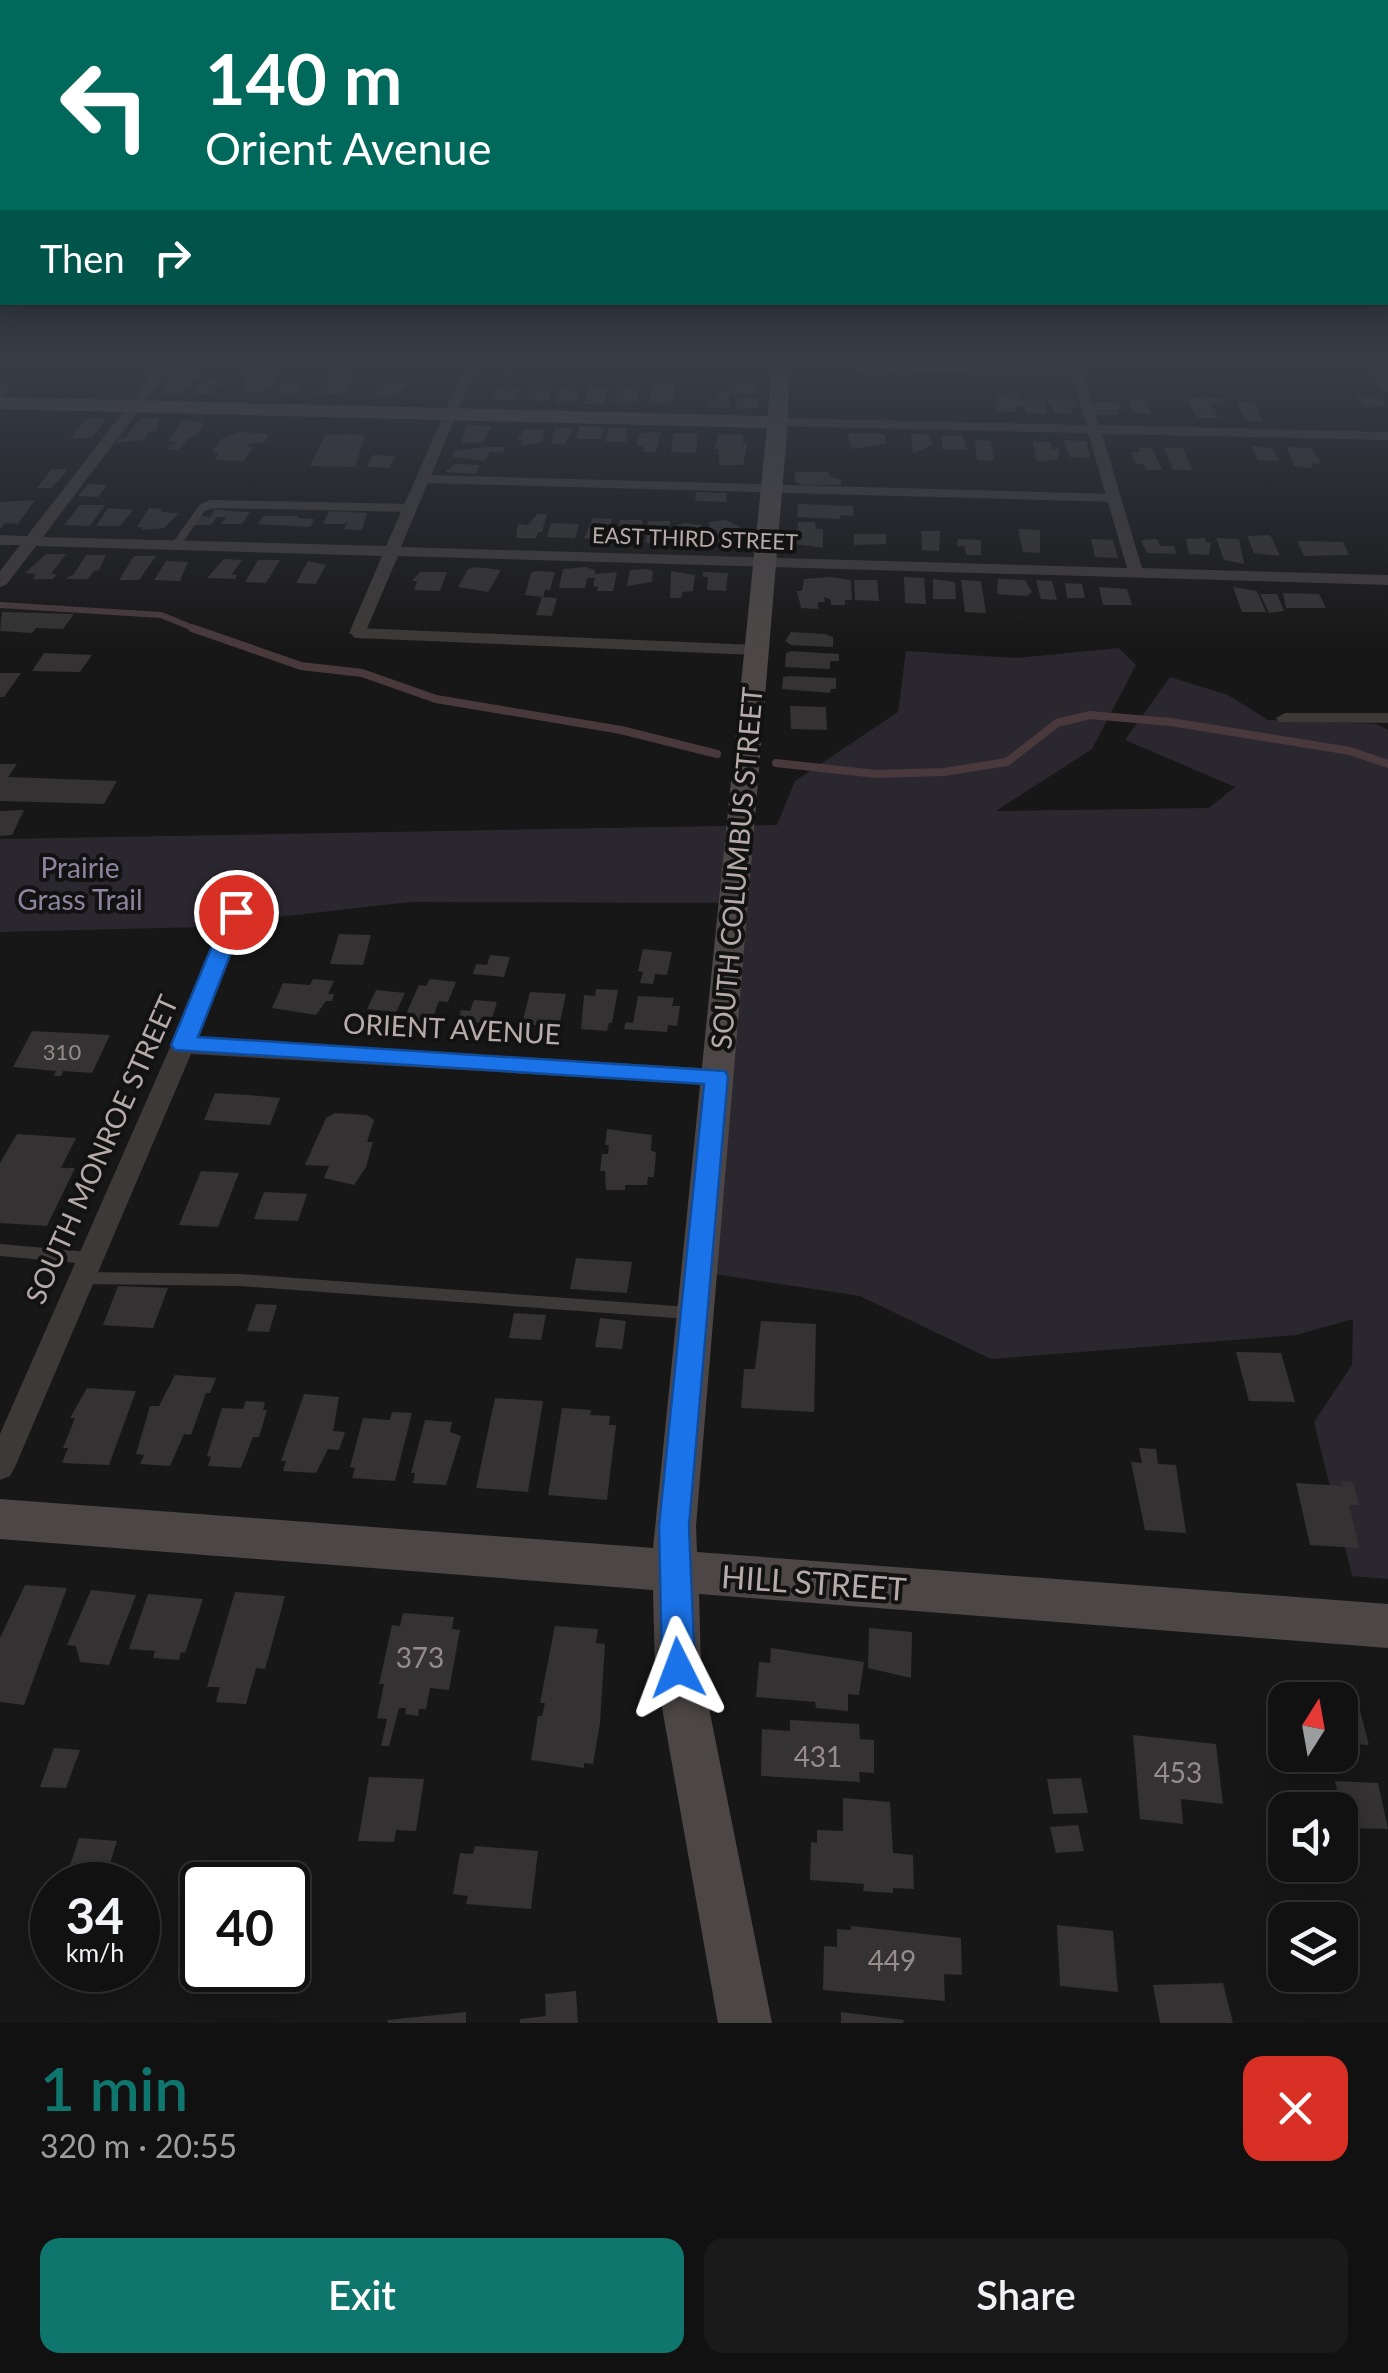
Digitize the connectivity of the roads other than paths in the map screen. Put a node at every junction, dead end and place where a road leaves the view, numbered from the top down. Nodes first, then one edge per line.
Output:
1 (92, 460) edge
2 (432, 460) edge
3 (773, 460) edge
4 (1104, 460) edge
5 (424, 479) junction
6 (770, 489) junction
7 (1114, 498) junction
8 (412, 508) junction
9 (0, 540) edge
10 (29, 541) junction
11 (176, 545) junction
12 (394, 551) junction
13 (764, 562) junction
14 (1136, 573) junction
15 (1388, 580) edge
16 (0, 582) edge
17 (358, 633) joint
18 (756, 650) junction
19 (1284, 718) dead end
20 (1388, 718) edge
21 (236, 912) dead end
22 (183, 1045) junction
23 (716, 1076) junction
24 (0, 1250) edge
25 (84, 1268) junction
26 (694, 1314) junction
27 (0, 1467) edge
28 (0, 1519) edge
29 (674, 1572) junction
30 (1388, 1626) edge
31 (745, 2023) edge

1 - 10 street
2 - 5 street
3 - 6 street, SOUTH COLUMBUS STREET
4 - 7 street
5 - 6 lane
5 - 8 street
6 - 7 lane
6 - 13 street, SOUTH COLUMBUS STREET
7 - 14 street
8 - 11 lane
8 - 12 street
9 - 10 street, EAST THIRD STREET
10 - 11 street, EAST THIRD STREET
10 - 16 street
11 - 12 street, EAST THIRD STREET
12 - 13 street, EAST THIRD STREET
12 - 17 street
13 - 14 street, EAST THIRD STREET
13 - 18 street, SOUTH COLUMBUS STREET
14 - 15 street, EAST THIRD STREET
17 - 18 lane
18 - 23 street, SOUTH COLUMBUS STREET
19 - 20 street
21 - 22 lane, SOUTH MONROE STREET
22 - 23 street, ORIENT AVENUE
22 - 25 street, SOUTH MONROE STREET
23 - 26 street, SOUTH COLUMBUS STREET
24 - 25 lane
25 - 26 lane
25 - 27 street, SOUTH MONROE STREET
26 - 29 street, SOUTH COLUMBUS STREET
28 - 29 street, HILL STREET
29 - 30 street, HILL STREET
29 - 31 street, SOUTH COLUMBUS STREET

